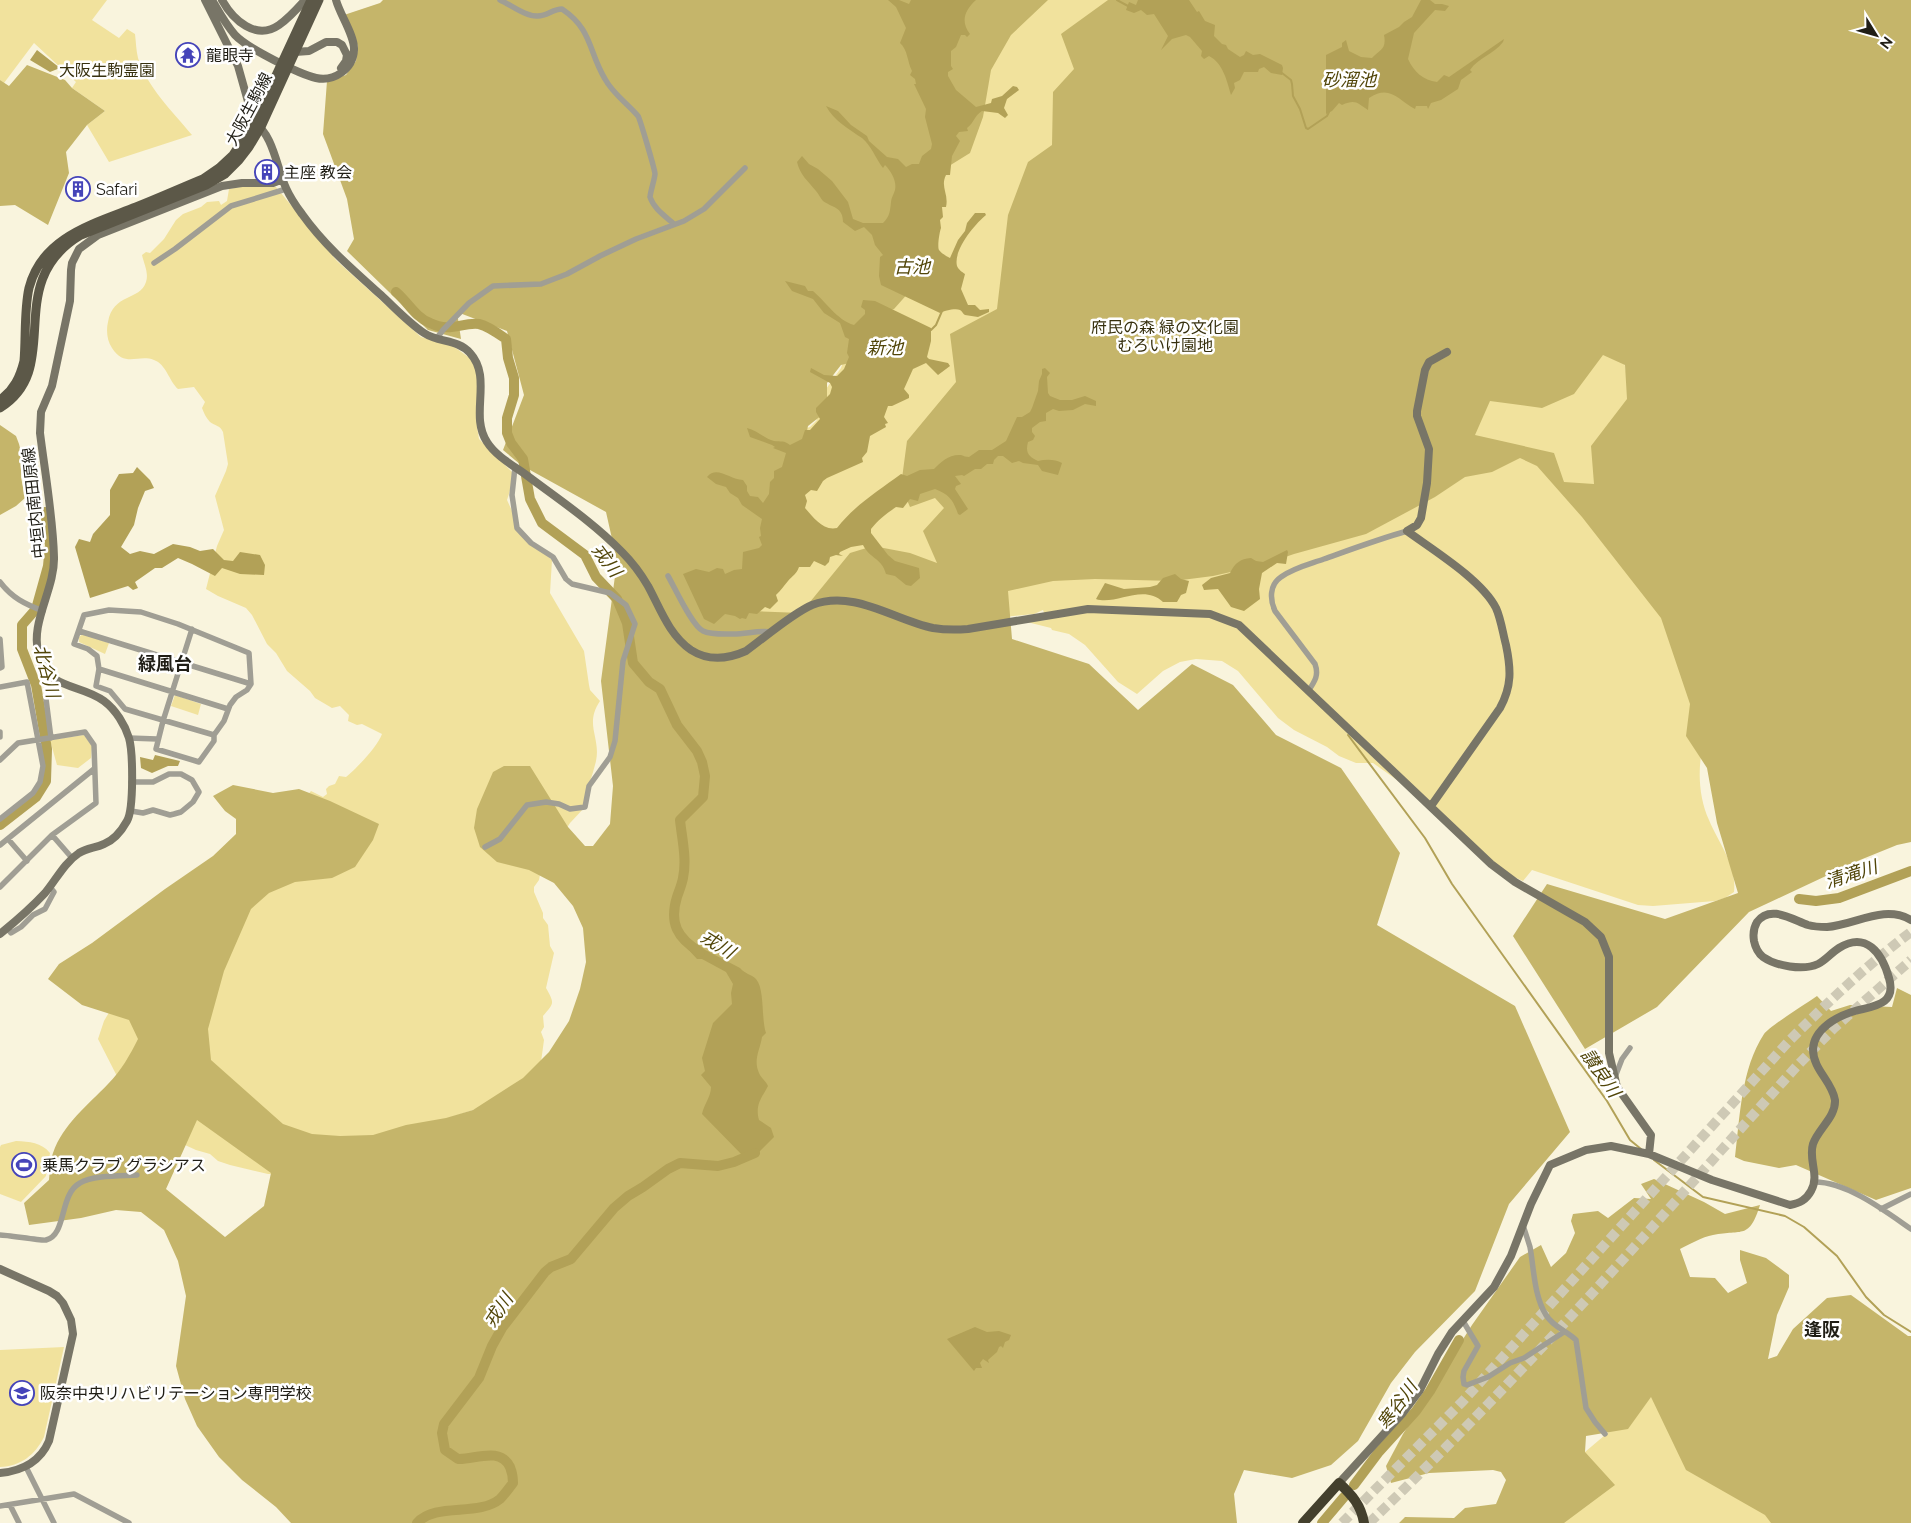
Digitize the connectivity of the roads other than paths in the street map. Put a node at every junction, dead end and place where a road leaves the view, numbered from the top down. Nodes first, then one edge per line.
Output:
1 (205, 0) edge
2 (212, 0) edge
3 (216, 0) edge
4 (222, 0) edge
5 (305, 0) edge
6 (311, 0) edge
7 (319, 0) edge
8 (336, 0) edge
9 (500, 0) edge
10 (294, 52) junction
11 (270, 56) junction
12 (306, 72) junction
13 (257, 125) junction
14 (745, 168) dead end
15 (283, 180) junction
16 (286, 188) junction
17 (674, 224) junction
18 (154, 263) dead end
19 (437, 338) junction
20 (1447, 352) dead end
21 (0, 400) edge
22 (0, 408) edge
23 (515, 467) junction
24 (1408, 531) junction
25 (668, 576) dead end
26 (0, 582) edge
27 (43, 611) junction
28 (192, 629) junction
29 (79, 630) junction
30 (773, 632) junction
31 (0, 639) edge
32 (181, 663) junction
33 (0, 668) edge
34 (99, 669) junction
35 (58, 681) junction
36 (251, 684) junction
37 (0, 687) edge
38 (1309, 690) junction
39 (172, 692) junction
40 (228, 709) junction
41 (162, 721) junction
42 (0, 732) edge
43 (214, 735) junction
44 (0, 737) edge
45 (51, 738) junction
46 (129, 738) junction
47 (157, 739) junction
48 (38, 740) junction
49 (0, 760) edge
50 (94, 769) junction
51 (131, 782) junction
52 (1431, 806) junction
53 (131, 811) junction
54 (0, 819) edge
55 (52, 836) junction
56 (8, 839) junction
57 (0, 845) edge
58 (485, 847) dead end
59 (72, 858) junction
60 (27, 861) junction
61 (0, 887) edge
62 (1911, 920) edge
63 (0, 934) edge
64 (1630, 1048) dead end
65 (1615, 1078) junction
66 (1649, 1154) junction
67 (137, 1175) dead end
68 (1815, 1182) junction
69 (1911, 1194) edge
70 (1881, 1208) junction
71 (1523, 1225) junction
72 (1911, 1229) edge
73 (0, 1235) edge
74 (0, 1269) edge
75 (1462, 1321) junction
76 (1564, 1332) junction
77 (1605, 1434) dead end
78 (26, 1467) junction
79 (0, 1473) edge
80 (1339, 1483) junction
81 (42, 1499) junction
82 (10, 1505) junction
83 (0, 1506) edge
84 (19, 1523) edge
85 (54, 1523) edge
86 (129, 1523) edge
87 (1303, 1523) edge
88 (1364, 1523) edge

1 - 13 street
2 - 11 street
3 - 11 street
4 - 5 street
6 - 13 main road, 大阪生駒線
7 - 10 main road, 大阪生駒線
8 - 12 street
9 - 17 street
10 - 12 street
10 - 13 main road, 大阪生駒線
11 - 12 street
13 - 15 street
13 - 21 main road, 大阪生駒線
13 - 22 main road, 大阪生駒線
14 - 17 street
15 - 16 street
15 - 27 street, 中垣内南田原線
16 - 18 street
16 - 19 street
17 - 19 street
19 - 23 street
20 - 24 street
23 - 30 street
23 - 58 street
24 - 38 street
24 - 52 street
25 - 30 street
26 - 27 street
27 - 35 street, 中垣内南田原線
28 - 29 street
28 - 32 street
28 - 36 street
29 - 32 street
29 - 34 street
30 - 38 street
31 - 33 street
32 - 36 street
32 - 39 street
34 - 39 street
34 - 41 street
35 - 45 street
35 - 46 street, 中垣内南田原線
36 - 40 street
37 - 48 street
38 - 52 street
39 - 40 street
39 - 41 street
40 - 43 street
41 - 43 street
41 - 47 street
42 - 44 street
43 - 47 street
45 - 48 street
45 - 50 street
46 - 47 street
46 - 51 street, 中垣内南田原線
48 - 49 street
48 - 54 street
50 - 55 street
50 - 56 street
51 - 53 street, 中垣内南田原線
51 - 53 street
52 - 65 street
53 - 59 street
55 - 59 street
55 - 60 street
56 - 57 street
56 - 60 street
59 - 63 street
60 - 61 street
62 - 68 street
64 - 65 street
65 - 66 street
66 - 68 street
66 - 71 street
67 - 73 street
68 - 70 street
69 - 70 street
70 - 72 street
71 - 75 street
71 - 76 street
74 - 78 street
75 - 76 street
75 - 80 street
76 - 77 street
78 - 79 street
78 - 81 street
80 - 87 highway
80 - 88 highway
81 - 82 street
81 - 85 street
81 - 86 street
82 - 83 street
82 - 84 street

